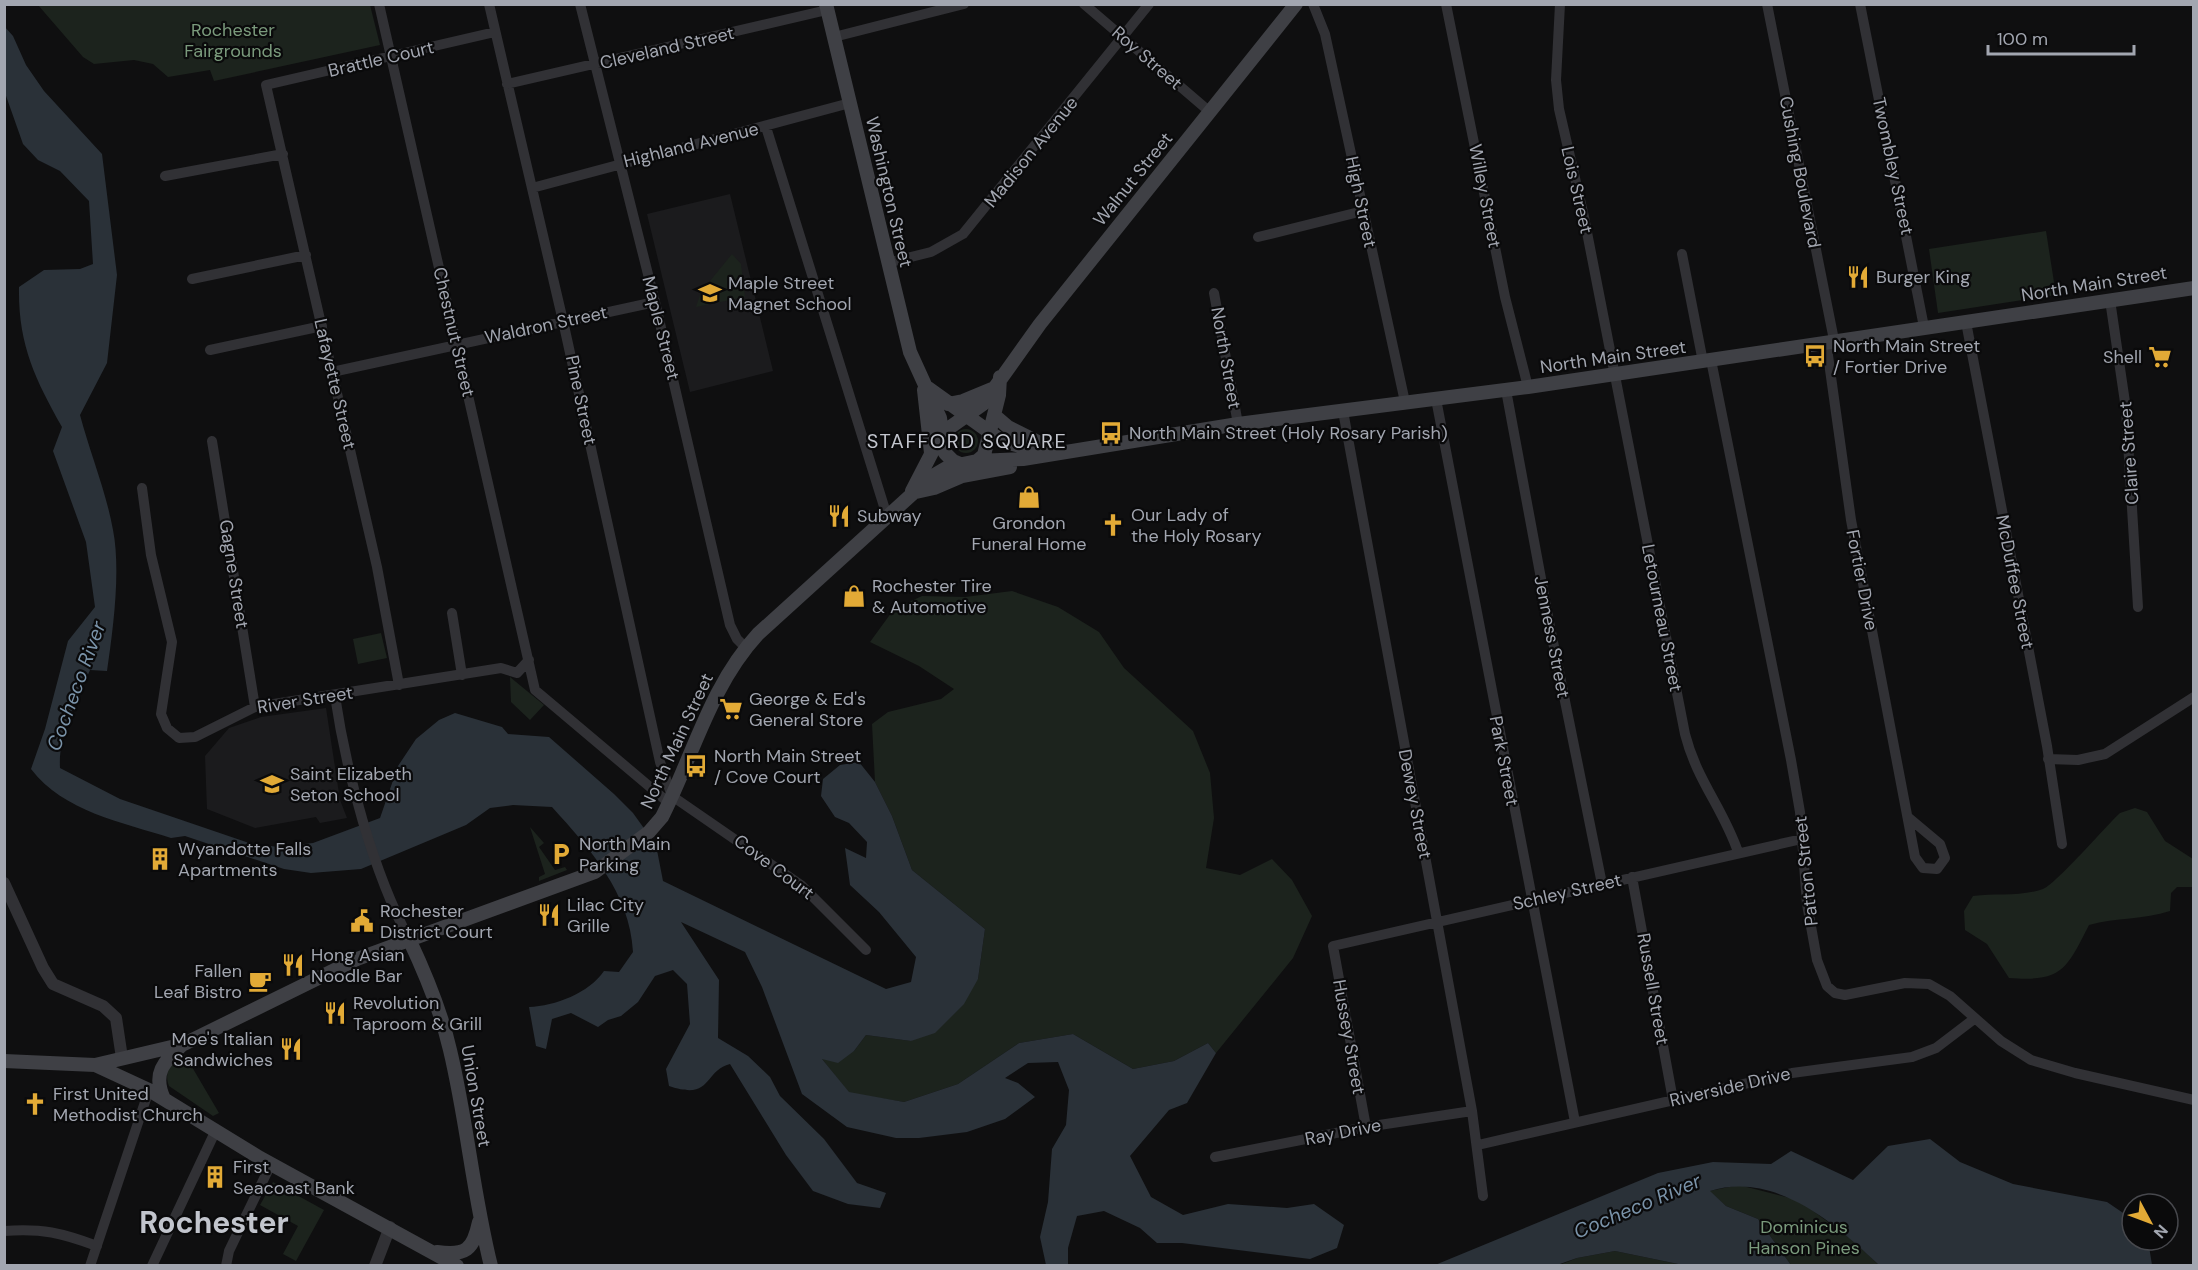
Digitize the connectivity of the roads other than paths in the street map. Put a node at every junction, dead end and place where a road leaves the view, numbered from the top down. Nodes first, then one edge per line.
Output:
1 (379, 4) edge
2 (489, 4) edge
3 (580, 4) edge
4 (964, 4) edge
5 (1084, 4) edge
6 (1149, 4) edge
7 (1296, 4) edge
8 (1313, 4) edge
9 (1446, 4) edge
10 (1560, 4) edge
11 (1767, 4) edge
12 (1860, 4) edge
13 (826, 8) edge
14 (495, 32) junction
15 (834, 37) junction
16 (1123, 37) junction
17 (391, 57) junction
18 (593, 65) junction
19 (507, 84) junction
20 (266, 85) joint
21 (850, 103) junction
22 (1210, 112) junction
23 (766, 127) junction
24 (283, 154) junction
25 (621, 162) junction
26 (165, 176) dead end
27 (531, 188) junction
28 (1363, 211) junction
29 (1258, 237) dead end
30 (1682, 254) dead end
31 (306, 255) junction
32 (887, 263) junction
33 (192, 279) dead end
34 (2193, 288) edge
35 (1214, 293) dead end
36 (2110, 300) junction
37 (655, 302) junction
38 (563, 321) junction
39 (1966, 322) junction
40 (322, 326) junction
41 (1924, 327) junction
42 (1830, 341) junction
43 (457, 345) junction
44 (210, 350) dead end
45 (1707, 361) junction
46 (332, 372) junction
47 (1616, 374) junction
48 (996, 383) junction
49 (924, 385) junction
50 (1528, 387) junction
51 (1506, 390) junction
52 (1436, 399) junction
53 (1405, 402) junction
54 (948, 404) junction
55 (1343, 411) junction
56 (994, 415) junction
57 (967, 418) junction
58 (1238, 424) junction
59 (988, 432) junction
60 (942, 433) junction
61 (212, 441) dead end
62 (1058, 452) junction
63 (932, 453) junction
64 (1038, 456) junction
65 (977, 460) junction
66 (960, 464) junction
67 (142, 488) dead end
68 (911, 493) junction
69 (887, 516) junction
70 (2139, 607) dead end
71 (452, 613) dead end
72 (746, 648) junction
73 (529, 660) junction
74 (517, 673) junction
75 (462, 675) junction
76 (399, 684) junction
77 (536, 690) junction
78 (335, 696) junction
79 (2193, 697) edge
80 (255, 707) junction
81 (2048, 759) junction
82 (670, 800) junction
83 (1909, 818) junction
84 (1802, 839) junction
85 (2062, 843) dead end
86 (1738, 852) junction
87 (1632, 878) junction
88 (4, 883) edge
89 (1602, 884) junction
90 (1530, 900) junction
91 (1437, 922) junction
92 (409, 939) junction
93 (1333, 946) joint
94 (866, 950) dead end
95 (1974, 1019) junction
96 (184, 1044) junction
97 (122, 1058) junction
98 (4, 1061) edge
99 (95, 1065) junction
100 (149, 1090) junction
101 (164, 1099) junction
102 (1673, 1100) junction
103 (2193, 1100) edge
104 (1472, 1111) junction
105 (1575, 1122) junction
106 (1366, 1127) junction
107 (215, 1132) junction
108 (1478, 1145) junction
109 (1215, 1157) dead end
110 (271, 1164) junction
111 (1484, 1196) dead end
112 (480, 1218) junction
113 (390, 1227) junction
114 (4, 1231) edge
115 (97, 1246) junction
116 (435, 1252) junction
117 (90, 1266) edge
118 (152, 1266) edge
119 (226, 1266) edge
120 (375, 1266) edge
121 (457, 1266) edge
122 (491, 1266) edge

1 - 17 street, Chestnut Street
2 - 14 street, Pine Street
3 - 18 street, Maple Street
4 - 15 street
5 - 16 street, Roy Street
6 - 16 street, Madison Avenue
7 - 22 main road, Walnut Street
8 - 28 street, High Street
9 - 50 street, Willey Street
10 - 47 street, Lois Street
11 - 42 street, Cushing Boulevard
12 - 41 street, Twombley Street
13 - 15 main road, Washington Street
13 - 18 street, Cleveland Street
14 - 17 street, Brattle Court
14 - 19 street, Pine Street
15 - 21 main road, Washington Street
16 - 22 street, Roy Street
16 - 32 street, Madison Avenue
17 - 20 street, Brattle Court
17 - 43 street, Chestnut Street
18 - 19 street, Cleveland Street
18 - 25 street, Maple Street
19 - 27 street, Pine Street
20 - 24 street, Lafayette Street
21 - 23 street, Highland Avenue
21 - 32 main road, Washington Street
22 - 48 main road, Walnut Street
23 - 25 street, Highland Avenue
23 - 69 street
24 - 26 street
24 - 31 street, Lafayette Street
25 - 27 street, Highland Avenue
25 - 37 street, Maple Street
27 - 38 street, Pine Street
28 - 29 street
28 - 53 street, High Street
30 - 45 street, Patton Street
31 - 33 street
31 - 40 street, Lafayette Street
32 - 49 main road, Washington Street
34 - 36 main road, North Main Street
35 - 58 street, North Street
36 - 39 main road, North Main Street
36 - 70 street, Claire Street
37 - 38 street, Waldron Street
37 - 72 street, Maple Street
38 - 43 street, Waldron Street
38 - 82 street, Pine Street
39 - 41 main road, North Main Street
39 - 81 street, McDuffee Street
40 - 44 street
40 - 46 street, Lafayette Street
41 - 42 main road, North Main Street
42 - 45 main road, North Main Street
42 - 83 street, Fortier Drive
43 - 46 street, Waldron Street
43 - 73 street, Chestnut Street
45 - 47 main road, North Main Street
45 - 84 street, Patton Street
46 - 76 street, Lafayette Street
47 - 50 main road, North Main Street
47 - 86 street, Letourneau Street
48 - 54 main road
48 - 56 main road, Walnut Street
48 - 57 main road, Walnut Street
49 - 54 main road, Washington Street
49 - 60 main road, Washington Street
49 - 63 main road
50 - 51 main road, North Main Street
51 - 52 main road, North Main Street
51 - 89 street, Jenness Street
52 - 53 main road, North Main Street
52 - 90 street, Park Street
53 - 55 main road, North Main Street
54 - 57 main road, Washington Street
55 - 58 main road, North Main Street
55 - 91 street, Dewey Street
56 - 59 main road, Walnut Street
56 - 62 main road
57 - 59 main road
57 - 60 main road
58 - 62 main road, North Main Street
59 - 64 main road
59 - 65 main road
60 - 63 main road, North Main Street
60 - 66 main road
61 - 80 street, Gagne Street
62 - 64 main road, North Main Street
63 - 68 main road, North Main Street
64 - 65 main road, North Main Street
64 - 68 main road, North Main Street
65 - 66 main road
66 - 68 main road, North Main Street
67 - 80 street, River Street
68 - 69 main road, North Main Street
69 - 72 main road, North Main Street
71 - 75 street
72 - 82 main road, North Main Street
73 - 74 street
73 - 77 street
74 - 75 street, River Street
74 - 77 street
75 - 76 street, River Street
76 - 78 street, River Street
77 - 82 street
78 - 80 street, River Street
78 - 92 street
79 - 81 street
81 - 85 street, McDuffee Street
82 - 92 main road, North Main Street
82 - 94 street, Cove Court
83 - 83 street, Fortier Drive
84 - 86 street, Schley Street
84 - 95 street, Patton Street
86 - 87 street, Schley Street
87 - 89 street, Schley Street
87 - 102 street, Russell Street
88 - 97 street
89 - 90 street, Schley Street
90 - 91 street, Schley Street
90 - 105 street, Park Street
91 - 93 street, Schley Street
91 - 104 street, Dewey Street
92 - 96 main road, North Main Street
92 - 112 main road, Union Street
93 - 106 street, Hussey Street
95 - 102 street, Riverside Drive
95 - 103 street, Patton Street
96 - 97 main road, North Main Street
96 - 101 main road
97 - 99 main road, North Main Street
98 - 99 main road
99 - 100 main road
100 - 101 main road
100 - 115 street
101 - 107 main road
102 - 105 street, Riverside Drive
104 - 106 street, Ray Drive
104 - 108 street, Dewey Street
105 - 108 street, Riverside Drive
106 - 109 street, Ray Drive
107 - 110 main road
107 - 118 street
108 - 111 street, Dewey Street
110 - 113 main road
110 - 119 street
112 - 116 main road
112 - 122 main road, Union Street
113 - 116 main road
113 - 120 street
114 - 115 street
115 - 117 street
116 - 121 main road

